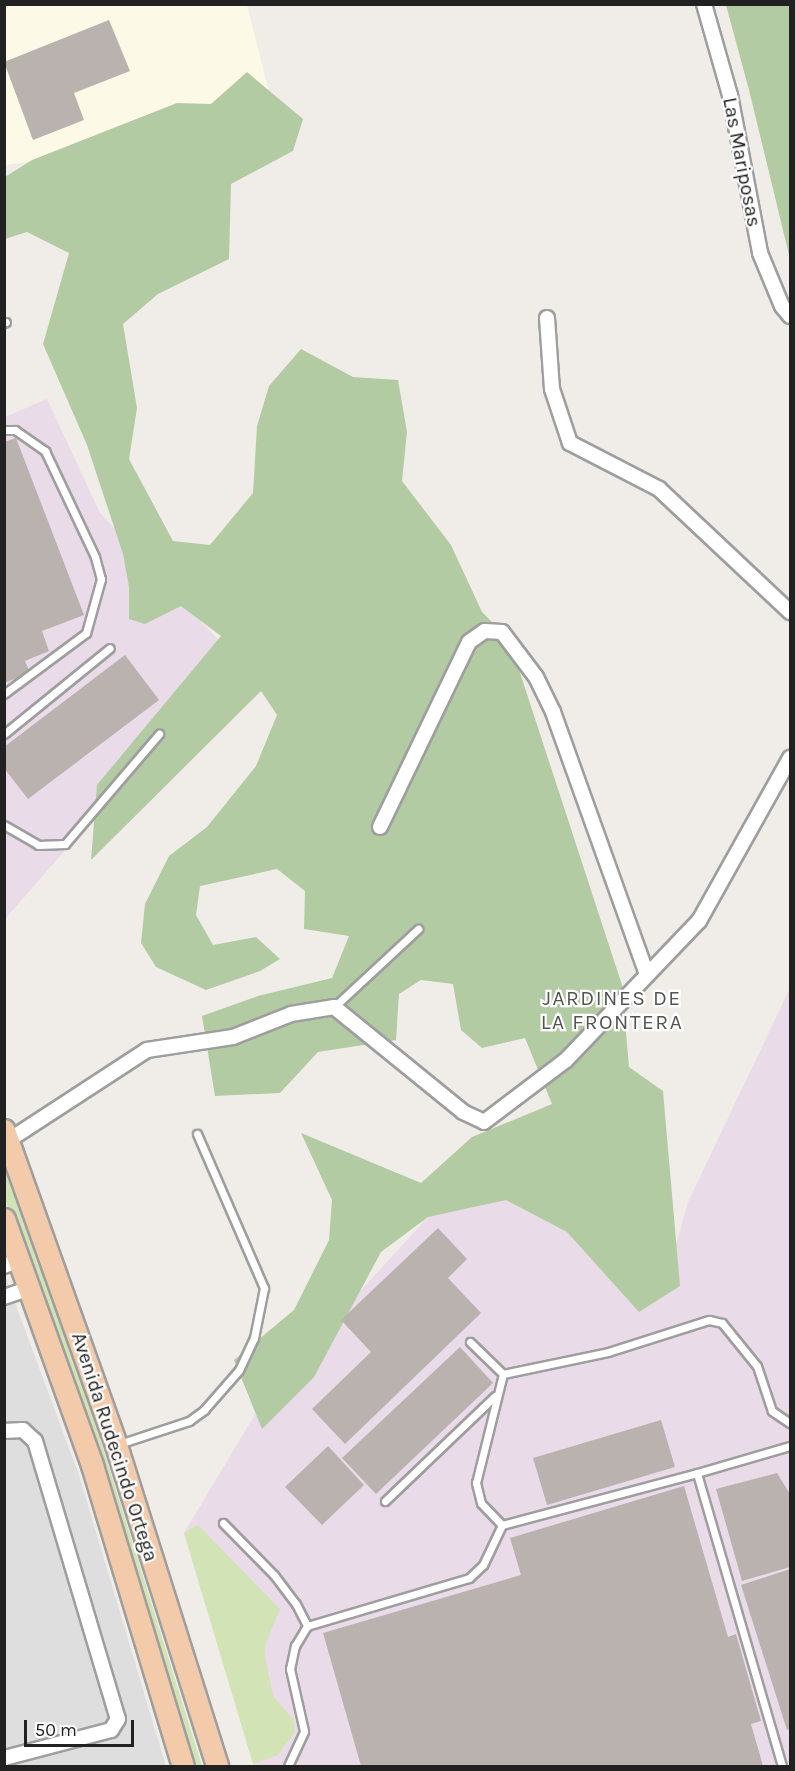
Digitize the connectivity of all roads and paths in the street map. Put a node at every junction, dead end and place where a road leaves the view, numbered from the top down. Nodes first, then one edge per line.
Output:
1 (704, 4) edge
2 (790, 316) edge
3 (547, 318) dead end
4 (4, 429) edge
5 (790, 612) edge
6 (110, 648) dead end
7 (4, 694) edge
8 (4, 734) edge
9 (159, 734) dead end
10 (790, 758) edge
11 (4, 825) edge
12 (380, 828) dead end
13 (418, 929) dead end
14 (647, 975) junction
15 (333, 1007) junction
16 (197, 1134) dead end
17 (7, 1135) edge
18 (4, 1219) edge
19 (12, 1263) edge
20 (30, 1288) junction
21 (4, 1297) edge
22 (470, 1342) dead end
23 (503, 1374) junction
24 (497, 1395) junction
25 (790, 1423) edge
26 (4, 1431) edge
27 (116, 1445) junction
28 (790, 1446) edge
29 (697, 1473) junction
30 (385, 1501) dead end
31 (223, 1523) dead end
32 (502, 1526) junction
33 (307, 1626) junction
34 (4, 1758) edge
35 (183, 1767) edge
36 (217, 1767) edge
37 (288, 1767) edge
38 (782, 1767) edge

1 - 2 street, Las Mariposas
3 - 5 street
4 - 7 lane
6 - 8 lane
9 - 11 lane
10 - 14 street
12 - 14 street
13 - 15 lane
14 - 15 street
15 - 17 street
16 - 27 lane
17 - 27 main road, Avenida Rudecindo Ortega
18 - 19 main road, Avenida Rudecindo Ortega
19 - 20 main road, Avenida Rudecindo Ortega
20 - 21 street
20 - 35 main road, Avenida Rudecindo Ortega
22 - 23 lane
23 - 24 lane
23 - 25 lane
24 - 30 lane
24 - 32 lane
26 - 34 street
27 - 36 main road, Avenida Rudecindo Ortega
28 - 29 lane
29 - 32 lane
29 - 38 lane
31 - 33 lane
32 - 33 lane
33 - 37 lane

